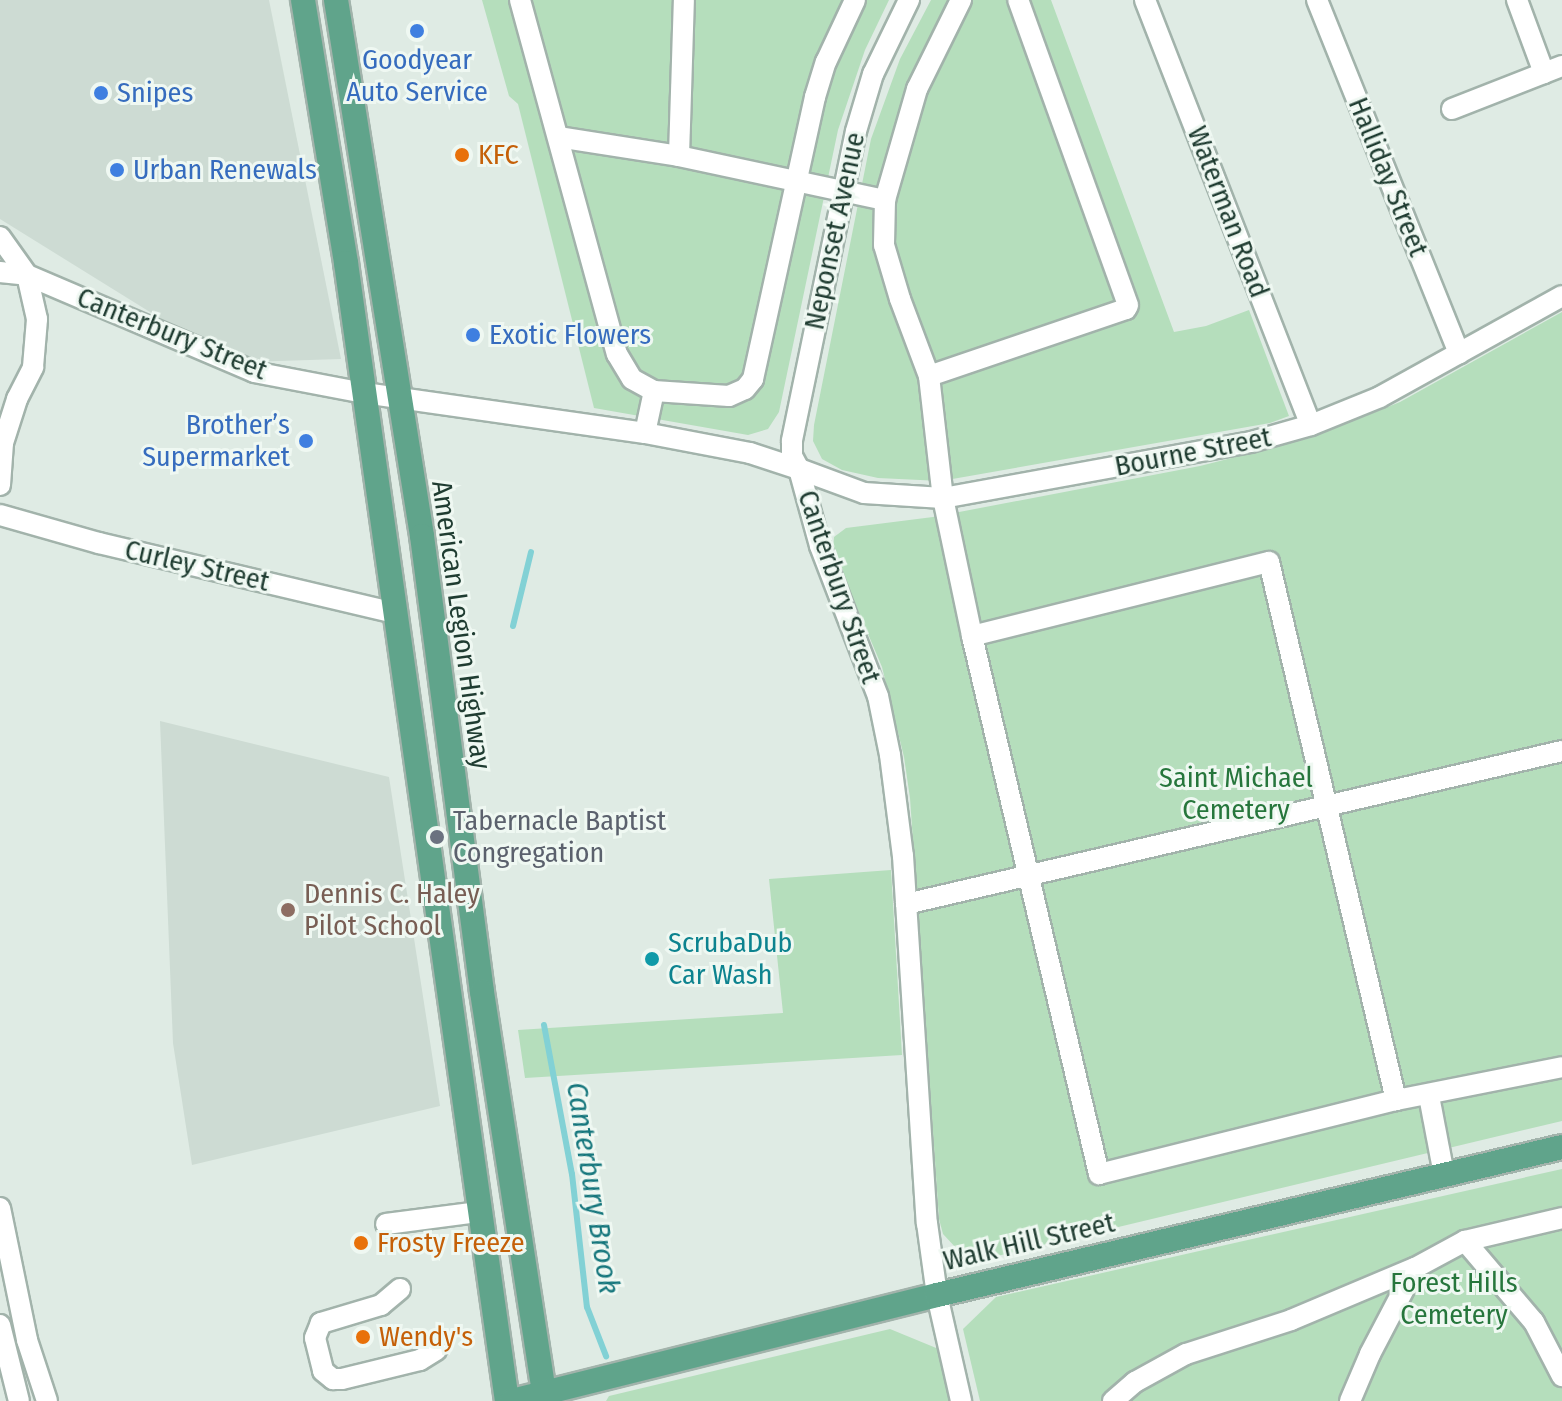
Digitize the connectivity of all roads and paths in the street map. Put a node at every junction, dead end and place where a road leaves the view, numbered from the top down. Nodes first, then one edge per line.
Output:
1 (303, 0) edge
2 (336, 0) edge
3 (520, 0) edge
4 (684, 0) edge
5 (855, 0) edge
6 (909, 0) edge
7 (961, 0) edge
8 (1018, 0) edge
9 (1145, 0) edge
10 (1317, 0) edge
11 (1517, 0) edge
12 (1553, 69) edge
13 (1452, 109) dead end
14 (558, 137) junction
15 (679, 156) junction
16 (794, 179) junction
17 (843, 192) junction
18 (885, 200) junction
19 (0, 237) edge
20 (0, 272) edge
21 (27, 275) junction
22 (1561, 301) edge
23 (1459, 354) junction
24 (929, 376) junction
25 (654, 391) junction
26 (364, 393) junction
27 (401, 398) junction
28 (1311, 425) junction
29 (645, 433) junction
30 (799, 469) junction
31 (0, 485) edge
32 (943, 498) junction
33 (0, 515) edge
34 (396, 613) junction
35 (972, 636) junction
36 (1562, 751) edge
37 (1325, 803) junction
38 (1027, 875) junction
39 (906, 904) junction
40 (1562, 1067) edge
41 (1429, 1096) junction
42 (1396, 1100) junction
43 (1562, 1147) edge
44 (1444, 1175) junction
45 (0, 1208) edge
46 (479, 1212) junction
47 (1562, 1218) edge
48 (386, 1224) dead end
49 (1465, 1241) junction
50 (1415, 1268) junction
51 (400, 1289) dead end
52 (937, 1295) junction
53 (0, 1325) edge
54 (436, 1350) dead end
55 (1562, 1376) edge
56 (545, 1397) edge
57 (19, 1401) edge
58 (47, 1401) edge
59 (509, 1401) edge
60 (961, 1401) edge
61 (1113, 1401) edge
62 (1350, 1401) edge

1 - 26 main road
2 - 27 main road, American Legion Highway
3 - 14 street
4 - 15 street
5 - 16 street
6 - 17 street, Neponset Avenue
7 - 18 street
8 - 24 street
9 - 28 street, Waterman Road
10 - 23 street, Halliday Street
11 - 12 street
12 - 13 street
14 - 15 street
14 - 25 street
15 - 16 street
16 - 17 street
16 - 25 street
17 - 18 street
17 - 30 street, Neponset Avenue
18 - 24 street
19 - 21 street
20 - 21 street
21 - 26 street, Canterbury Street
21 - 31 street
22 - 23 street, Bourne Street
23 - 28 street, Bourne Street
24 - 32 street
25 - 29 street
26 - 27 street, Canterbury Street
26 - 34 main road
27 - 29 street, Canterbury Street
27 - 56 main road, American Legion Highway
28 - 32 street, Bourne Street
29 - 30 street, Canterbury Street
30 - 32 street, Bourne Street
30 - 39 street, Canterbury Street
32 - 35 street
33 - 34 street, Curley Street
34 - 46 main road
35 - 37 street
35 - 38 street
36 - 37 street
37 - 38 street
37 - 42 street
38 - 39 street
38 - 42 street
39 - 52 street, Canterbury Street
40 - 41 street
41 - 42 street
41 - 44 street
43 - 44 main road, Walk Hill Street
44 - 52 main road, Walk Hill Street
45 - 58 street
46 - 48 street
46 - 59 main road
47 - 49 street
49 - 50 street
49 - 55 street
50 - 61 street
50 - 62 street
51 - 54 street
52 - 56 main road, Walk Hill Street
52 - 60 street, Canterbury Street
53 - 57 street
56 - 59 main road, Walk Hill Street

